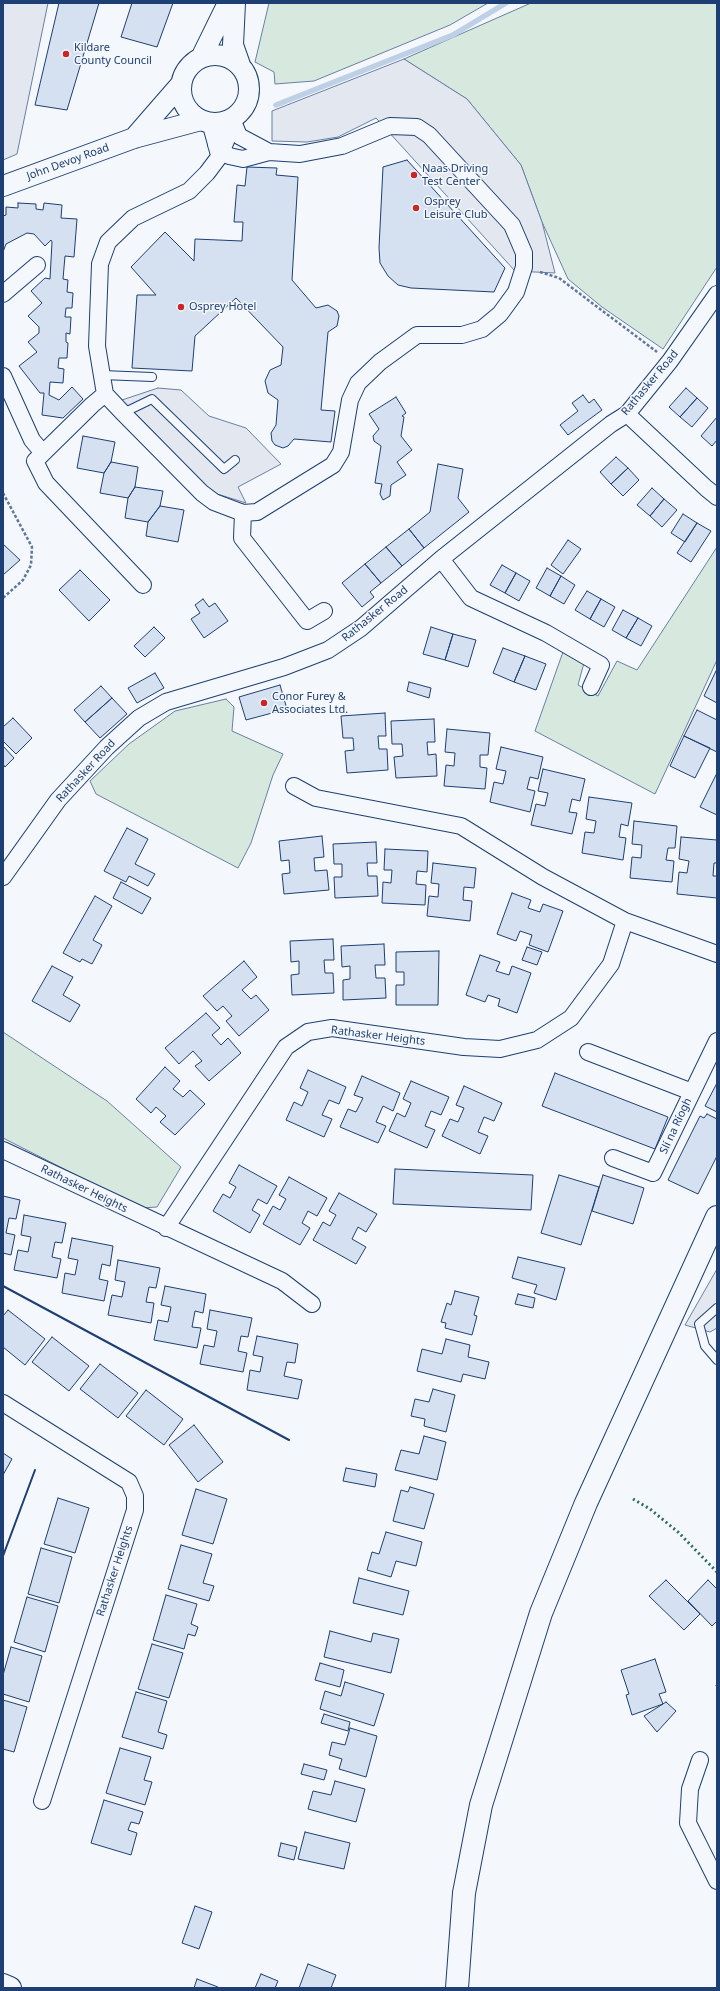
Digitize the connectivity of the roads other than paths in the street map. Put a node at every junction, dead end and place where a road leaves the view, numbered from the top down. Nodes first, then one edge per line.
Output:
1 (228, 3) edge
2 (235, 3) edge
3 (201, 58) junction
4 (240, 65) junction
5 (181, 84) junction
6 (218, 120) junction
7 (134, 138) junction
8 (219, 151) junction
9 (269, 152) junction
10 (3, 186) edge
11 (37, 265) dead end
12 (3, 294) edge
13 (717, 294) edge
14 (102, 375) junction
15 (3, 376) edge
16 (152, 377) dead end
17 (106, 394) junction
18 (123, 413) junction
19 (627, 414) junction
20 (43, 453) junction
21 (235, 460) dead end
22 (717, 496) edge
23 (243, 512) junction
24 (441, 560) junction
25 (143, 585) dead end
26 (324, 611) dead end
27 (592, 687) dead end
28 (294, 786) dead end
29 (3, 877) edge
30 (625, 921) junction
31 (717, 954) edge
32 (717, 1041) edge
33 (588, 1052) dead end
34 (692, 1092) junction
35 (3, 1150) edge
36 (614, 1158) dead end
37 (717, 1217) edge
38 (166, 1228) junction
39 (312, 1304) dead end
40 (717, 1308) edge
41 (717, 1360) edge
42 (3, 1403) edge
43 (700, 1760) dead end
44 (42, 1801) dead end
45 (717, 1881) edge
46 (3, 1985) edge
47 (10, 1988) edge
48 (457, 1988) edge

1 - 3 street
2 - 4 street
3 - 4 street
3 - 5 street
4 - 6 street
5 - 6 street
5 - 7 street, John Devoy Road
6 - 7 street, John Devoy Road
6 - 8 street
6 - 9 street
7 - 10 street, John Devoy Road
8 - 9 street
8 - 14 street
9 - 23 street
11 - 12 street
13 - 19 street, Rathasker Road
14 - 16 lane
14 - 17 street
15 - 20 street
17 - 18 street
17 - 20 street
18 - 21 lane
18 - 23 street
19 - 22 street
19 - 24 street, Rathasker Road
20 - 25 street
23 - 26 street
24 - 27 street
24 - 29 street, Rathasker Road
28 - 30 street
30 - 31 street
30 - 38 street, Rathasker Heights
32 - 34 street, Slí na Ríogh
33 - 34 street
34 - 36 street, Slí na Ríogh
35 - 38 street, Rathasker Heights
37 - 48 main road
38 - 39 street, Rathasker Heights
40 - 41 lane
42 - 44 street, Rathasker Heights
43 - 45 street
46 - 47 main road

